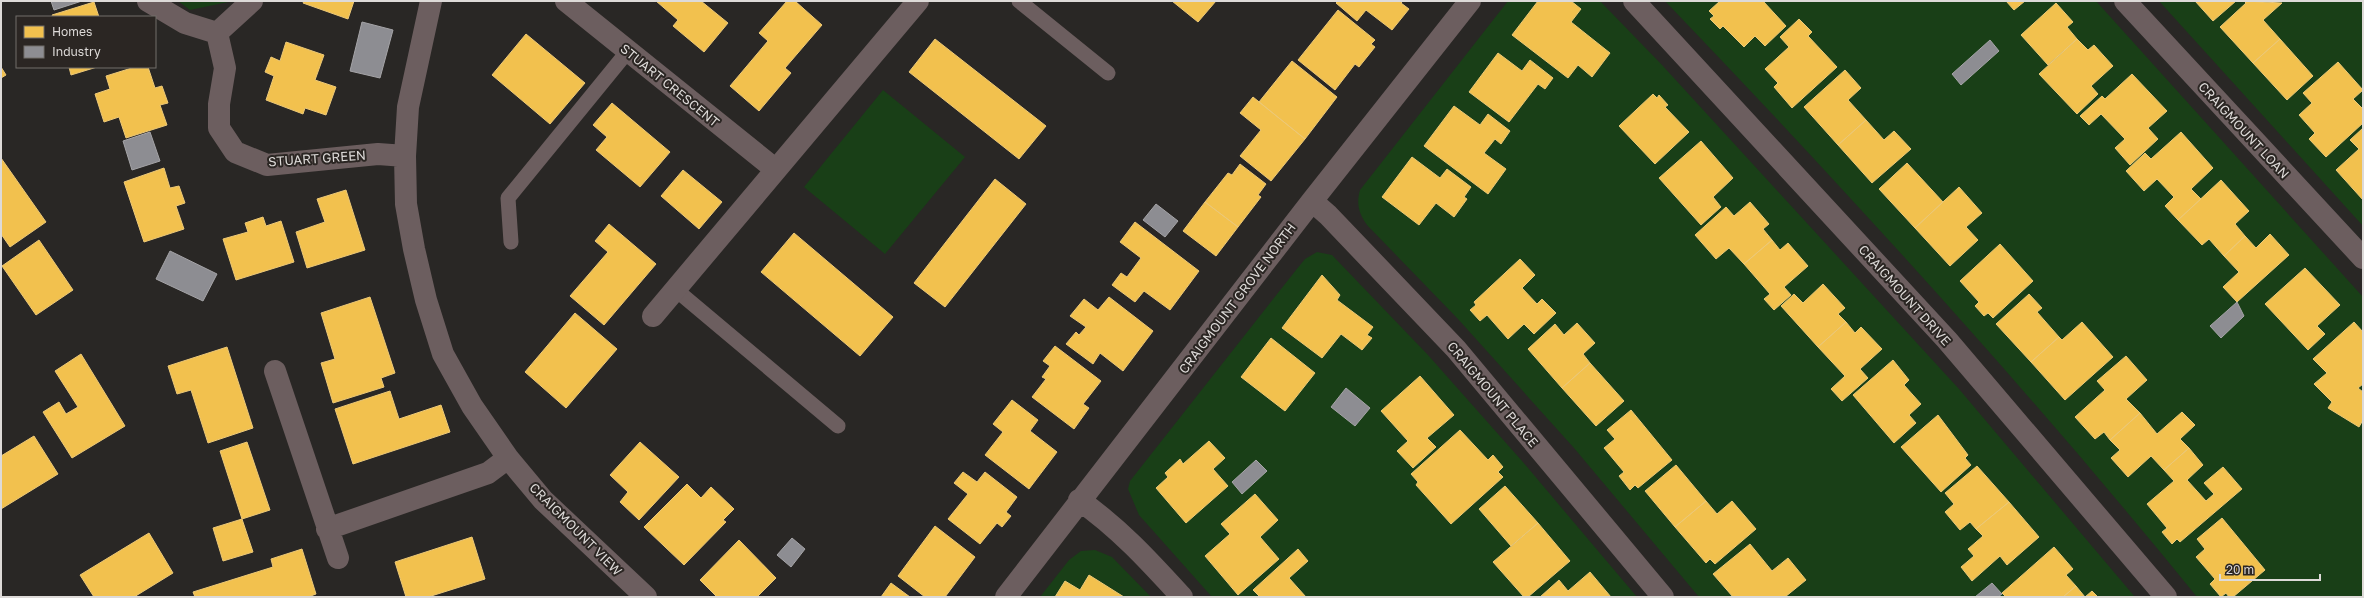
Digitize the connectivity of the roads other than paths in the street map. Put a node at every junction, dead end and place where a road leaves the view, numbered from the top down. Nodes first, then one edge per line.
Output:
1 (148, 1) edge
2 (252, 1) edge
3 (431, 1) edge
4 (566, 1) edge
5 (918, 1) edge
6 (1019, 1) edge
7 (1470, 1) edge
8 (1634, 1) edge
9 (2126, 1) edge
10 (217, 33) junction
11 (628, 51) junction
12 (1108, 73) dead end
13 (406, 156) junction
14 (775, 169) junction
15 (1312, 201) junction
16 (511, 242) dead end
17 (2363, 258) edge
18 (675, 289) junction
19 (653, 316) dead end
20 (275, 371) dead end
21 (838, 426) dead end
22 (508, 458) junction
23 (1079, 500) junction
24 (327, 529) junction
25 (338, 558) dead end
26 (646, 597) edge
27 (1006, 597) edge
28 (1182, 597) edge
29 (1663, 597) edge
30 (2166, 597) edge

1 - 10 street
2 - 10 street
3 - 13 street, CRAIGMOUNT VIEW
4 - 11 street, STUART CRESCENT
5 - 14 street
6 - 12 lane
7 - 15 street, CRAIGMOUNT GROVE NORTH
8 - 30 street, CRAIGMOUNT DRIVE
9 - 17 street, CRAIGMOUNT LOAN
10 - 13 street, STUART GREEN
11 - 14 street, STUART CRESCENT
11 - 16 lane
13 - 22 street, CRAIGMOUNT VIEW
14 - 18 street
15 - 23 street, CRAIGMOUNT GROVE NORTH
15 - 29 street, CRAIGMOUNT PLACE
18 - 19 street
18 - 21 lane
20 - 24 street
22 - 24 street
22 - 26 street, CRAIGMOUNT VIEW
23 - 27 street, CRAIGMOUNT GROVE NORTH
23 - 28 street
24 - 25 street

